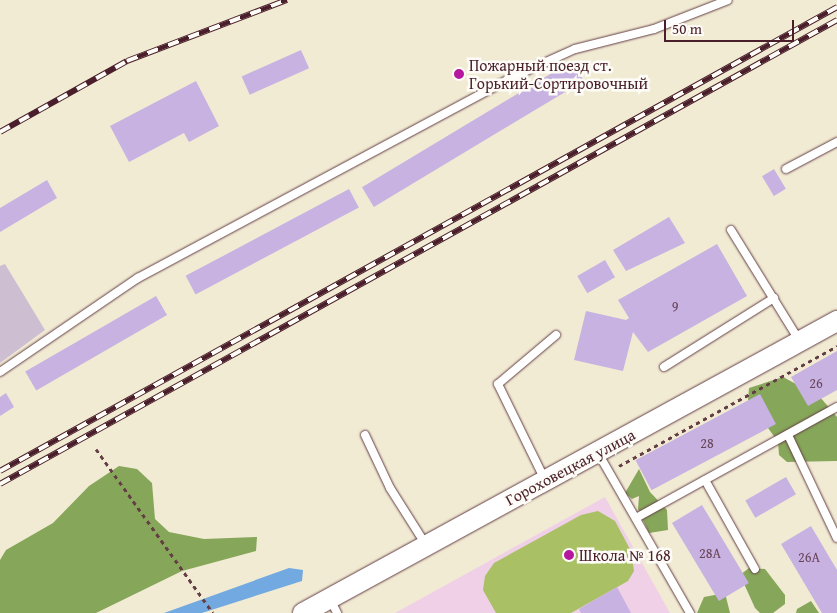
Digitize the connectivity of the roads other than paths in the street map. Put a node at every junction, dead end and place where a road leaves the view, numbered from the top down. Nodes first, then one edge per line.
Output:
1 (728, 0) edge
2 (837, 142) edge
3 (786, 170) dead end
4 (731, 230) dead end
5 (774, 298) junction
6 (837, 321) edge
7 (556, 335) dead end
8 (800, 342) junction
9 (664, 367) dead end
10 (0, 372) edge
11 (837, 407) edge
12 (365, 435) dead end
13 (788, 435) junction
14 (598, 453) junction
15 (545, 480) junction
16 (705, 480) junction
17 (636, 518) junction
18 (837, 538) edge
19 (426, 546) junction
20 (755, 569) dead end
21 (333, 606) edge
22 (304, 613) edge
23 (690, 613) edge

1 - 10 lane
2 - 3 lane
4 - 5 lane
5 - 8 lane
5 - 9 lane
6 - 8 street, Гороховецкая улица
7 - 15 lane
8 - 14 street, Гороховецкая улица
11 - 13 lane
12 - 19 lane
13 - 16 lane
13 - 18 lane
14 - 15 street, Гороховецкая улица
14 - 17 lane
15 - 19 street, Гороховецкая улица
16 - 17 lane
16 - 20 lane
17 - 23 lane
19 - 21 street, Гороховецкая улица
21 - 22 street, Гороховецкая улица

